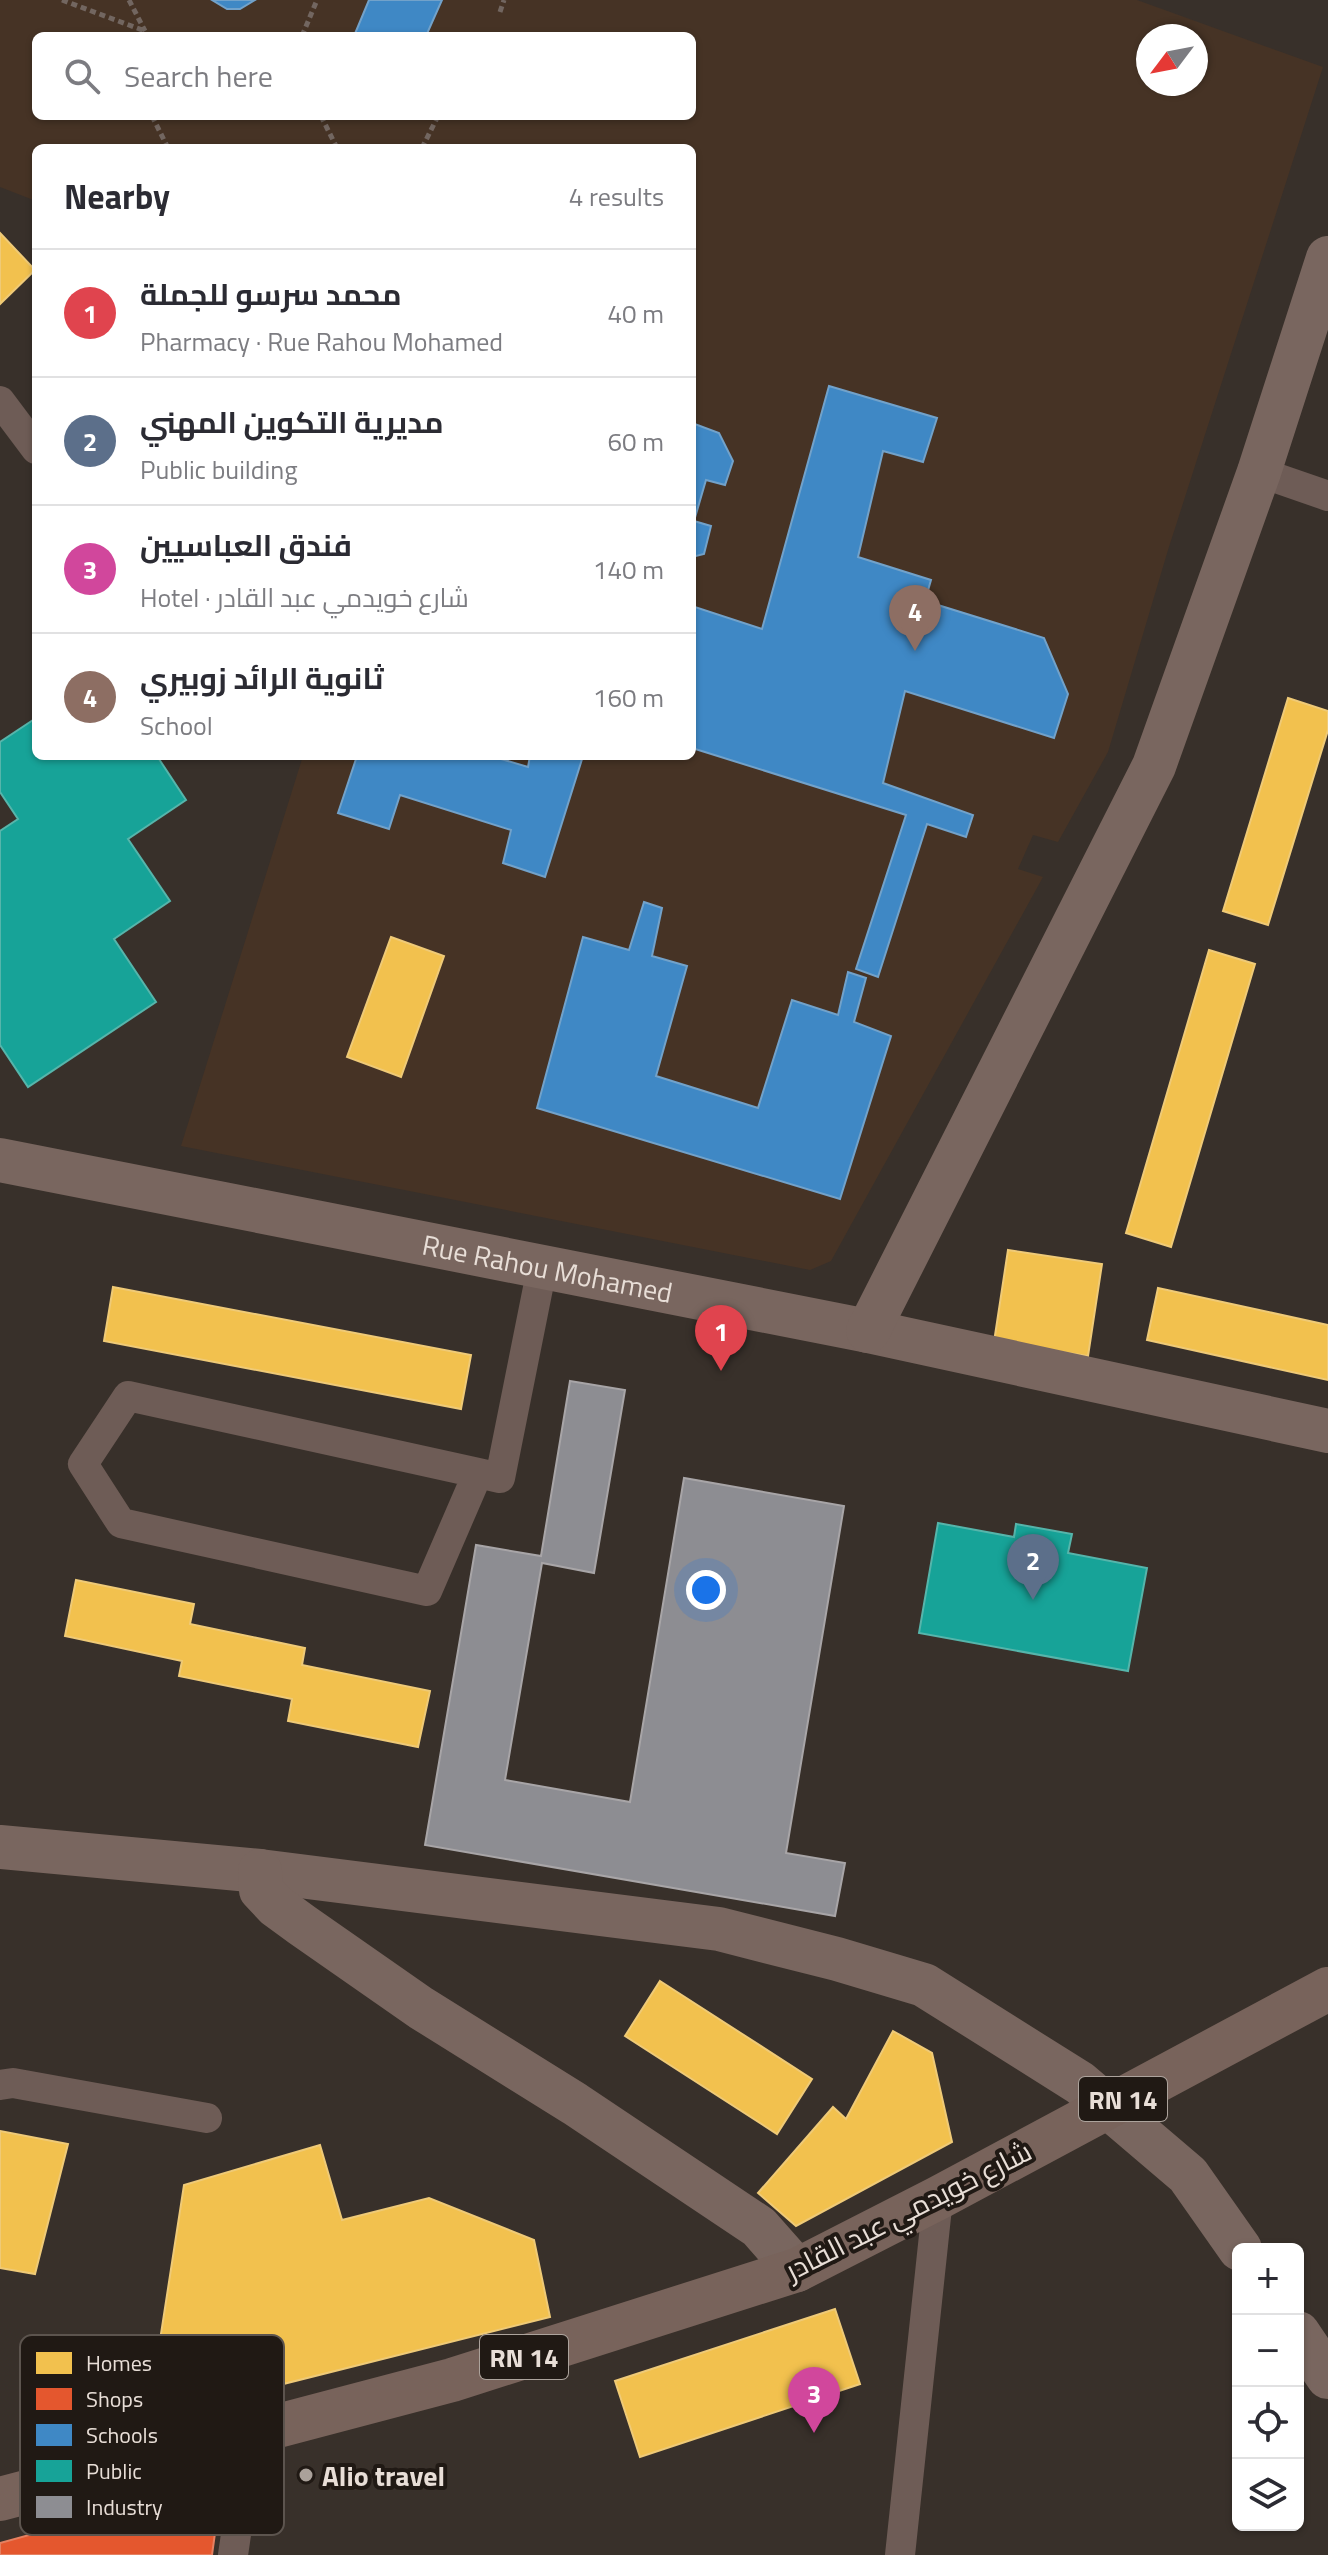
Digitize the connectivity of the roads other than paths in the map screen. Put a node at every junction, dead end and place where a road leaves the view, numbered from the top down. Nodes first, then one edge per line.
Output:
1 (1328, 258) edge
2 (0, 401) edge
3 (32, 444) edge
4 (1259, 472) junction
5 (1328, 496) edge
6 (0, 1160) edge
7 (542, 1268) junction
8 (868, 1331) junction
9 (1328, 1431) edge
10 (478, 1473) junction
11 (0, 1847) edge
12 (260, 1871) junction
13 (1328, 1989) edge
14 (0, 2085) edge
15 (207, 2118) dead end
16 (938, 2198) junction
17 (1236, 2243) edge
18 (797, 2270) junction
19 (1304, 2342) edge
20 (1328, 2377) edge
21 (284, 2423) edge
22 (20, 2494) edge
23 (0, 2499) edge
24 (236, 2535) edge
25 (233, 2555) edge
26 (900, 2555) edge

1 - 4 street
2 - 3 street
4 - 5 street
4 - 8 street
6 - 7 street, Rue Rahou Mohamed
7 - 8 street, Rue Rahou Mohamed
7 - 10 street
8 - 9 street, Rue Rahou Mohamed
10 - 10 street
11 - 12 street
12 - 17 street
12 - 18 street
13 - 16 main road, شارع خويدمي عبد القادر / RN 14
14 - 15 street
16 - 18 main road, شارع خويدمي عبد القادر / RN 14
16 - 26 street
18 - 21 main road, شارع خويدمي عبد القادر / RN 14
19 - 20 street
22 - 23 main road, شارع خويدمي عبد القادر / RN 14
24 - 25 street

